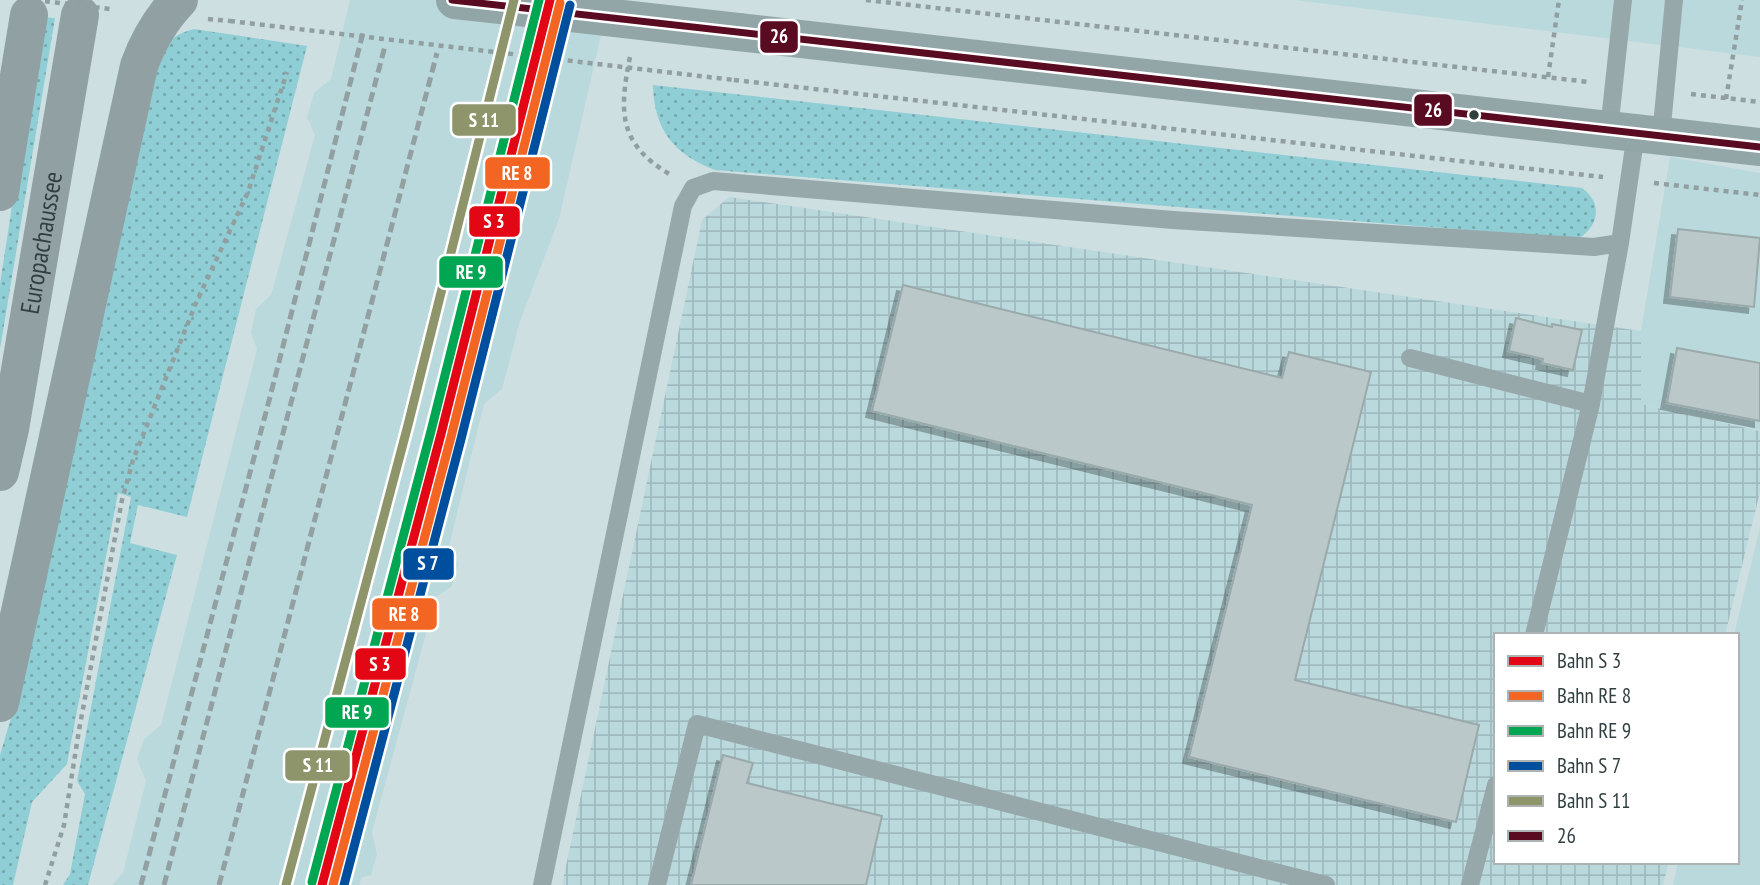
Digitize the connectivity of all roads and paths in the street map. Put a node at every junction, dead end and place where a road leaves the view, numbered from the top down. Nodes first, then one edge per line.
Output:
1 (178, 0) edge
2 (452, 0) edge
3 (866, 0) edge
4 (1559, 0) edge
5 (1623, 0) edge
6 (1674, 0) edge
7 (1742, 0) edge
8 (32, 7) edge
9 (95, 12) joint
10 (230, 21) dead end
11 (632, 50) dead end
12 (287, 72) dead end
13 (1548, 77) junction
14 (1615, 86) junction
15 (1666, 92) junction
16 (1726, 99) junction
17 (1760, 102) edge
18 (1635, 133) junction
19 (1721, 143) junction
20 (1760, 147) edge
21 (1629, 180) junction
22 (693, 188) junction
23 (1716, 190) junction
24 (0, 192) edge
25 (1760, 195) edge
26 (1620, 243) junction
27 (1410, 358) dead end
28 (1591, 404) junction
29 (0, 472) edge
30 (1534, 633) edge
31 (0, 703) edge
32 (1494, 793) edge
33 (45, 885) edge
34 (542, 885) edge
35 (657, 885) edge
36 (1326, 885) edge
37 (1470, 885) edge

1 - 31 main road
2 - 18 street, bridge
3 - 13 path
4 - 13 path
5 - 14 lane
6 - 15 lane
7 - 16 path
8 - 9 path, bridge
8 - 24 main road, Europachaussee
9 - 29 main road, Europachaussee
10 - 21 path, bridge
11 - 22 path
12 - 33 path
13 - 14 path
14 - 18 lane
15 - 16 path
15 - 18 lane
16 - 17 path
16 - 19 path
18 - 19 street
18 - 21 lane
19 - 20 street
19 - 23 path
21 - 23 path
21 - 26 lane
22 - 26 lane
22 - 34 lane
23 - 25 path
26 - 28 lane
27 - 28 lane
28 - 30 lane
32 - 37 lane
35 - 36 lane

